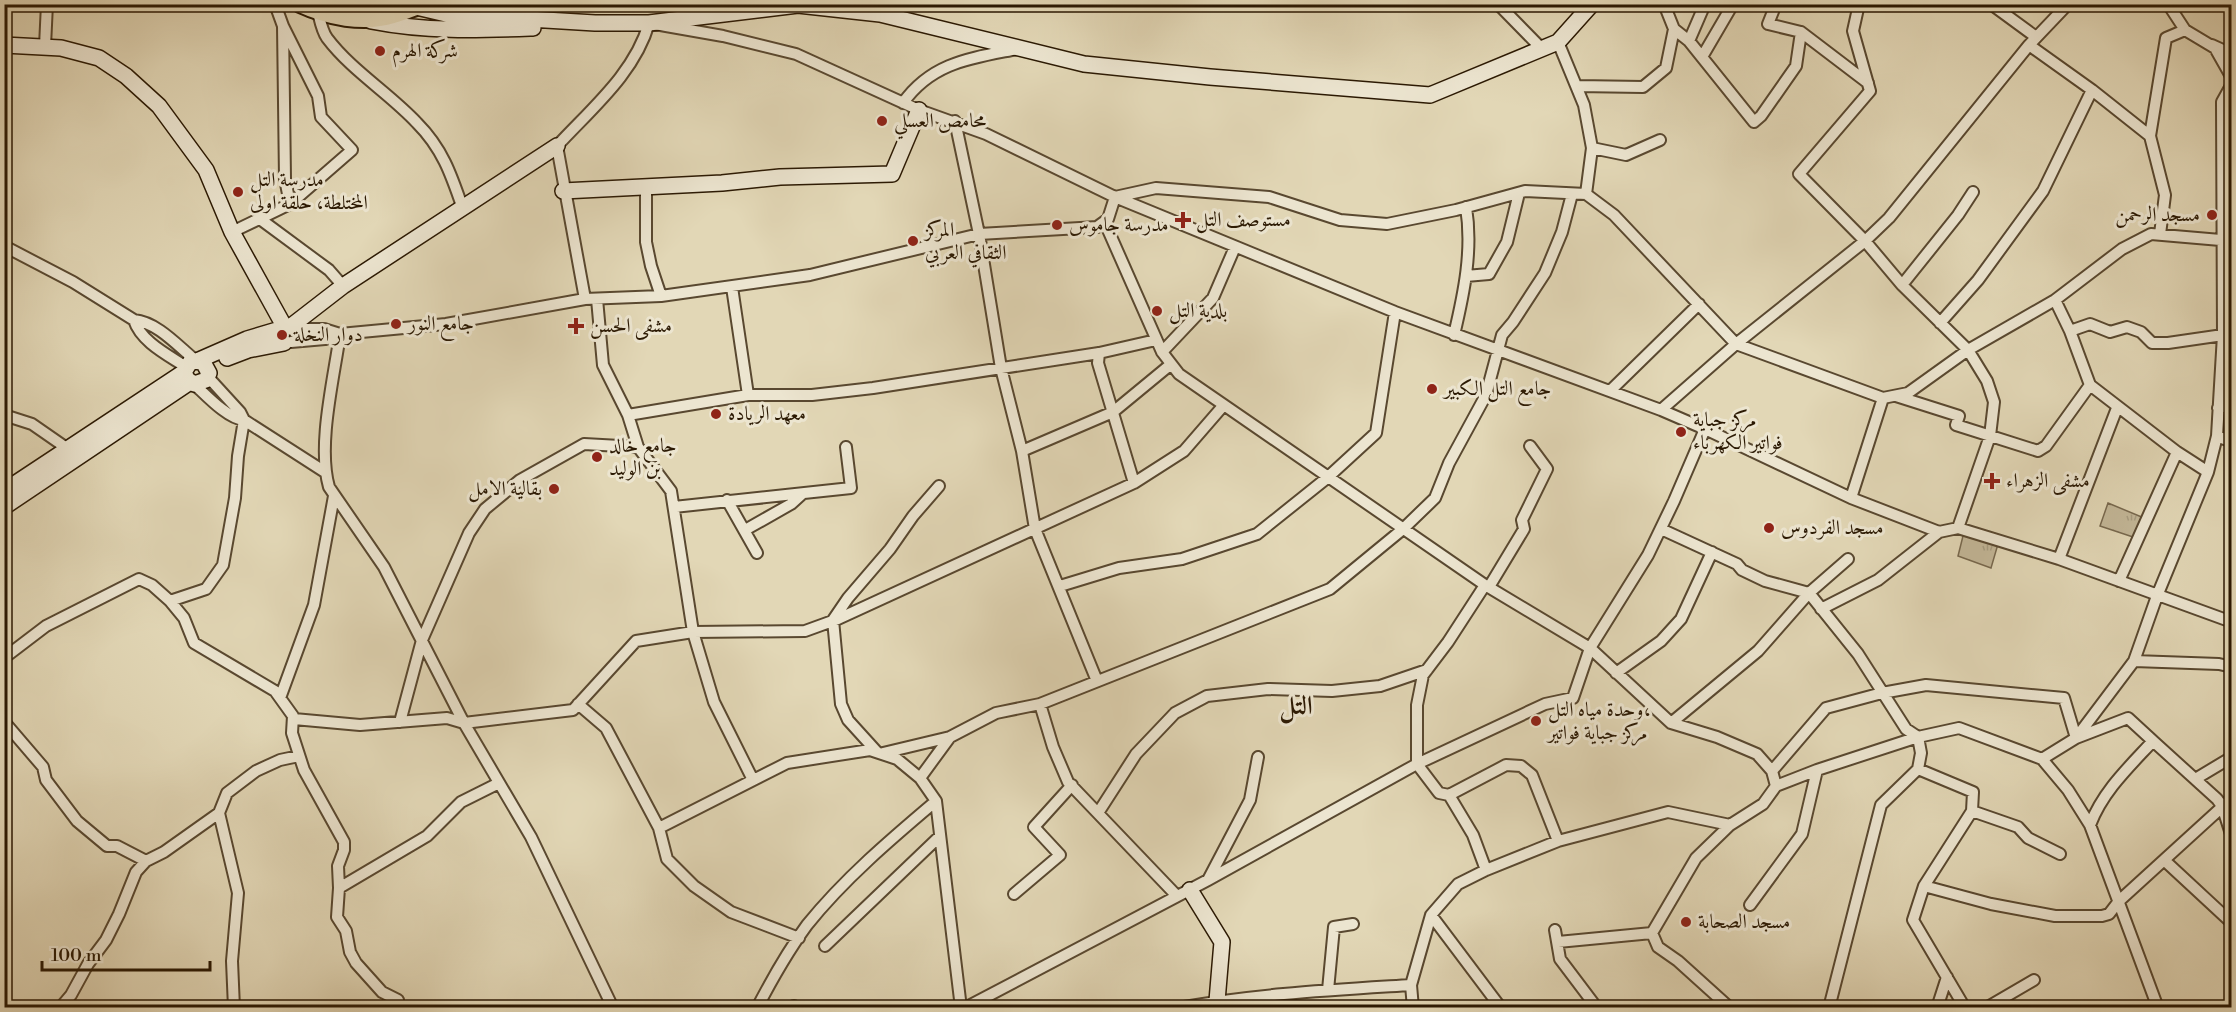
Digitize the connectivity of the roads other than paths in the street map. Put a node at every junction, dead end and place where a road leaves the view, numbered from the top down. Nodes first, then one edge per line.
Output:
1 (47, 4) edge
2 (274, 4) edge
3 (300, 4) edge
4 (1498, 4) edge
5 (1592, 4) edge
6 (1664, 4) edge
7 (1705, 4) edge
8 (1733, 4) edge
9 (1776, 4) edge
10 (1859, 4) edge
11 (1991, 4) edge
12 (2068, 4) edge
13 (2168, 4) edge
14 (416, 5) edge
15 (318, 12) junction
16 (366, 20) junction
17 (595, 23) junction
18 (649, 23) junction
19 (283, 26) junction
20 (1674, 29) junction
21 (2185, 30) junction
22 (1801, 32) junction
23 (1689, 41) junction
24 (2032, 41) junction
25 (1558, 42) junction
26 (4, 45) edge
27 (45, 46) junction
28 (1017, 49) junction
29 (1542, 49) junction
30 (2232, 50) edge
31 (1702, 57) junction
32 (2232, 78) edge
33 (1868, 83) junction
34 (2232, 84) edge
35 (1577, 86) junction
36 (2092, 90) junction
37 (903, 103) junction
38 (919, 110) junction
39 (955, 121) junction
40 (2150, 136) junction
41 (1660, 140) dead end
42 (557, 147) junction
43 (1592, 148) junction
44 (2227, 150) edge
45 (646, 186) junction
46 (564, 191) junction
47 (1973, 192) dead end
48 (1520, 193) junction
49 (1572, 194) junction
50 (1587, 194) junction
51 (1115, 197) junction
52 (290, 204) junction
53 (462, 206) junction
54 (1466, 207) junction
55 (260, 219) junction
56 (1105, 223) junction
57 (232, 232) junction
58 (979, 234) junction
59 (2160, 234) junction
60 (1865, 241) junction
61 (2227, 241) edge
62 (4, 246) edge
63 (1235, 247) junction
64 (1466, 276) junction
65 (1902, 285) junction
66 (343, 286) junction
67 (732, 287) junction
68 (661, 296) junction
69 (585, 299) junction
70 (597, 299) junction
71 (2055, 300) junction
72 (1699, 304) junction
73 (1395, 312) junction
74 (1940, 323) junction
75 (2070, 331) junction
76 (2226, 331) edge
77 (286, 333) junction
78 (340, 334) junction
79 (1454, 335) junction
80 (1156, 340) junction
81 (1736, 344) junction
82 (1497, 351) junction
83 (1968, 351) junction
84 (1162, 352) junction
85 (1099, 353) junction
86 (1170, 365) junction
87 (1001, 368) junction
88 (196, 371) junction
89 (2090, 385) junction
90 (1610, 391) junction
91 (748, 395) junction
92 (1895, 396) junction
93 (1883, 398) junction
94 (2232, 405) edge
95 (1223, 406) junction
96 (2117, 408) junction
97 (2218, 408) junction
98 (1661, 410) junction
99 (1113, 412) junction
100 (4, 415) edge
101 (628, 415) junction
102 (244, 420) junction
103 (1705, 429) junction
104 (1990, 436) junction
105 (2217, 436) junction
106 (2232, 442) edge
107 (1530, 446) dead end
108 (638, 447) junction
109 (846, 447) dead end
110 (68, 449) junction
111 (1022, 451) junction
112 (2177, 452) junction
113 (325, 472) junction
114 (2208, 472) junction
115 (1327, 478) junction
116 (1134, 483) junction
117 (939, 486) dead end
118 (4, 492) edge
119 (802, 494) junction
120 (334, 496) junction
121 (1851, 498) junction
122 (727, 500) junction
123 (4, 507) edge
124 (674, 507) junction
125 (1958, 528) junction
126 (1035, 529) junction
127 (1661, 529) junction
128 (745, 530) junction
129 (1403, 530) junction
130 (1939, 532) junction
131 (757, 552) dead end
132 (1712, 552) junction
133 (1848, 559) dead end
134 (2059, 559) junction
135 (2119, 581) junction
136 (1059, 586) junction
137 (1487, 586) junction
138 (1809, 593) junction
139 (2157, 596) junction
140 (171, 601) junction
141 (1821, 609) junction
142 (833, 620) junction
143 (2232, 622) edge
144 (693, 632) junction
145 (422, 640) junction
146 (1590, 648) junction
147 (4, 658) edge
148 (2134, 661) junction
149 (2232, 667) edge
150 (1427, 670) junction
151 (1616, 673) junction
152 (1097, 681) junction
153 (1882, 693) junction
154 (280, 698) junction
155 (579, 704) junction
156 (1040, 704) junction
157 (294, 719) junction
158 (400, 722) junction
159 (464, 723) junction
160 (1671, 723) junction
161 (5, 726) edge
162 (950, 737) junction
163 (1918, 737) junction
164 (2076, 738) junction
165 (2153, 741) junction
166 (879, 753) junction
167 (299, 756) junction
168 (1258, 757) dead end
169 (2232, 757) edge
170 (2042, 759) junction
171 (1417, 764) junction
172 (1918, 769) junction
173 (1817, 770) junction
174 (1772, 771) junction
175 (920, 778) junction
176 (2197, 778) junction
177 (753, 780) junction
178 (499, 783) junction
179 (1072, 785) junction
180 (1776, 786) junction
181 (1449, 795) junction
182 (2232, 798) edge
183 (936, 801) junction
184 (2222, 806) junction
185 (1972, 811) junction
186 (219, 813) junction
187 (1098, 813) junction
188 (1730, 825) junction
189 (2090, 825) junction
190 (659, 828) junction
191 (940, 836) junction
192 (2232, 837) edge
193 (1558, 841) junction
194 (2060, 854) dead end
195 (146, 861) junction
196 (2164, 861) junction
197 (1486, 870) junction
198 (1208, 880) junction
199 (1924, 886) junction
200 (339, 888) junction
201 (1184, 893) junction
202 (1014, 894) dead end
203 (2119, 901) junction
204 (1750, 905) dead end
205 (1431, 915) junction
206 (2232, 923) edge
207 (1353, 924) dead end
208 (1555, 930) dead end
209 (1652, 933) junction
210 (799, 938) junction
211 (1558, 942) junction
212 (825, 946) dead end
213 (1947, 977) junction
214 (2034, 980) dead end
215 (1411, 985) junction
216 (1329, 990) junction
217 (398, 1000) dead end
218 (1217, 1000) junction
219 (60, 1008) edge
220 (234, 1008) edge
221 (613, 1008) edge
222 (757, 1008) edge
223 (963, 1008) edge
224 (1178, 1008) edge
225 (1413, 1008) edge
226 (1501, 1008) edge
227 (1597, 1008) edge
228 (1730, 1008) edge
229 (1828, 1008) edge
230 (1937, 1008) edge
231 (1965, 1008) edge
232 (1986, 1008) edge
233 (2158, 1008) edge

1 - 27 street
2 - 19 street
3 - 15 main road
4 - 29 street
5 - 25 main road
6 - 20 street
7 - 23 street
8 - 31 street
9 - 22 street
10 - 33 street
11 - 24 street
12 - 24 street
13 - 21 street
14 - 16 main road
14 - 17 main road
15 - 16 main road
15 - 53 street
16 - 17 main road
17 - 18 main road
18 - 28 main road
18 - 37 street
18 - 42 street
19 - 52 street
19 - 52 street
20 - 23 street
20 - 35 street
21 - 30 street
21 - 32 street
21 - 40 street
22 - 31 street
22 - 33 street
23 - 31 street
24 - 36 street
24 - 60 street
25 - 29 main road
25 - 35 street
26 - 27 main road
27 - 57 main road
28 - 29 main road
28 - 37 street
33 - 60 street
34 - 44 street
35 - 43 street
36 - 40 street
36 - 74 street
37 - 38 street
38 - 39 street
38 - 45 main road
39 - 51 street
39 - 58 street
40 - 59 street
41 - 43 street
42 - 46 street
42 - 53 main road
43 - 50 street
44 - 61 street
45 - 46 main road
45 - 68 street
46 - 69 street
47 - 65 street
48 - 49 street
48 - 54 street
48 - 64 street
49 - 50 street
49 - 82 street
50 - 72 street
51 - 54 street
51 - 56 street
51 - 63 street
52 - 55 street
53 - 66 main road
54 - 64 street
55 - 57 street
55 - 66 street
56 - 58 street
56 - 80 street
57 - 77 main road
58 - 67 street
58 - 87 street
59 - 61 street
59 - 71 street
60 - 65 street
60 - 81 street
61 - 76 street
62 - 88 street
63 - 73 street
63 - 84 street
64 - 79 street
65 - 74 street
66 - 77 main road
67 - 68 street
67 - 91 street
68 - 70 street
69 - 70 street
69 - 78 street
70 - 101 street
71 - 75 street
71 - 83 street
72 - 81 street
72 - 90 street
73 - 79 street
73 - 115 street
74 - 83 street
75 - 76 street
75 - 89 street
76 - 97 street
77 - 78 street
77 - 88 main road
78 - 113 street
79 - 82 street
80 - 84 street
80 - 85 street
81 - 93 street
81 - 98 street
82 - 90 street
82 - 129 street
83 - 92 street
83 - 104 street
84 - 86 street
85 - 87 street
85 - 99 street
86 - 95 street
86 - 99 street
87 - 91 street
87 - 111 street
88 - 102 street
88 - 102 street
88 - 110 main road
88 - 123 main road
89 - 96 street
89 - 104 street
90 - 98 street
91 - 101 street
92 - 93 street
92 - 104 street
93 - 121 street
94 - 97 street
95 - 115 street
95 - 116 street
96 - 112 street
96 - 134 street
97 - 105 street
98 - 103 street
99 - 111 street
99 - 116 street
100 - 110 street
101 - 108 street
102 - 113 street
102 - 140 street
103 - 121 street
103 - 127 street
104 - 125 street
105 - 106 street
105 - 114 street
107 - 137 street
108 - 124 street
108 - 145 street
109 - 119 street
110 - 118 main road
111 - 126 street
112 - 114 street
112 - 135 street
113 - 120 street
114 - 139 street
115 - 129 street
115 - 136 street
116 - 126 street
117 - 142 street
119 - 122 street
119 - 128 street
120 - 145 street
120 - 154 street
121 - 130 street
122 - 124 street
122 - 128 street
124 - 144 street
125 - 130 street
125 - 134 street
126 - 136 street
126 - 142 street
127 - 132 street
127 - 146 street
128 - 131 street
129 - 137 street
129 - 152 street
130 - 141 street
132 - 138 street
132 - 151 street
133 - 138 street
134 - 135 street
135 - 139 street
136 - 152 street
137 - 146 street
137 - 150 street
138 - 141 street
138 - 160 street
139 - 143 street
139 - 148 street
140 - 147 street
140 - 154 street
141 - 153 street
142 - 144 street
142 - 166 street
144 - 155 street
144 - 177 street
145 - 158 street
145 - 159 street
146 - 151 street
146 - 171 street
148 - 149 street
148 - 164 street
150 - 171 street
150 - 187 street
151 - 160 street
152 - 156 street
153 - 163 street
153 - 164 street
153 - 174 street
154 - 157 street
155 - 159 street
155 - 190 street
156 - 162 street
156 - 179 street
157 - 158 street
157 - 167 street
158 - 159 street
159 - 178 street
160 - 174 street
161 - 195 street
162 - 166 street
162 - 175 street
163 - 170 street
163 - 172 street
163 - 173 street
164 - 165 street
164 - 170 street
165 - 176 street
165 - 189 street
166 - 175 street
166 - 177 street
167 - 186 street
167 - 200 street
168 - 198 street
169 - 176 street
170 - 189 street
171 - 181 street
171 - 198 street
172 - 185 street
172 - 229 street
173 - 180 street
173 - 204 street
174 - 180 street
175 - 183 street
176 - 184 street
177 - 190 street
178 - 200 street
178 - 221 street
179 - 187 street
179 - 202 street
180 - 188 street
181 - 193 street
181 - 197 street
182 - 184 street
183 - 191 street
183 - 210 street
184 - 192 street
184 - 196 street
185 - 194 street
185 - 199 street
186 - 195 street
186 - 220 street
187 - 201 street
188 - 193 street
188 - 209 street
189 - 203 street
190 - 210 street
191 - 212 street
191 - 223 street
193 - 197 street
195 - 219 street
196 - 203 street
196 - 206 street
197 - 205 street
198 - 201 street
199 - 203 street
199 - 213 street
200 - 217 street
201 - 218 main road
201 - 223 street
203 - 233 street
205 - 215 street
205 - 226 street
207 - 216 street
208 - 211 street
209 - 211 street
209 - 228 street
210 - 222 street
211 - 227 street
213 - 230 street
213 - 231 street
214 - 232 street
215 - 216 street
215 - 225 street
216 - 218 street
218 - 224 street

